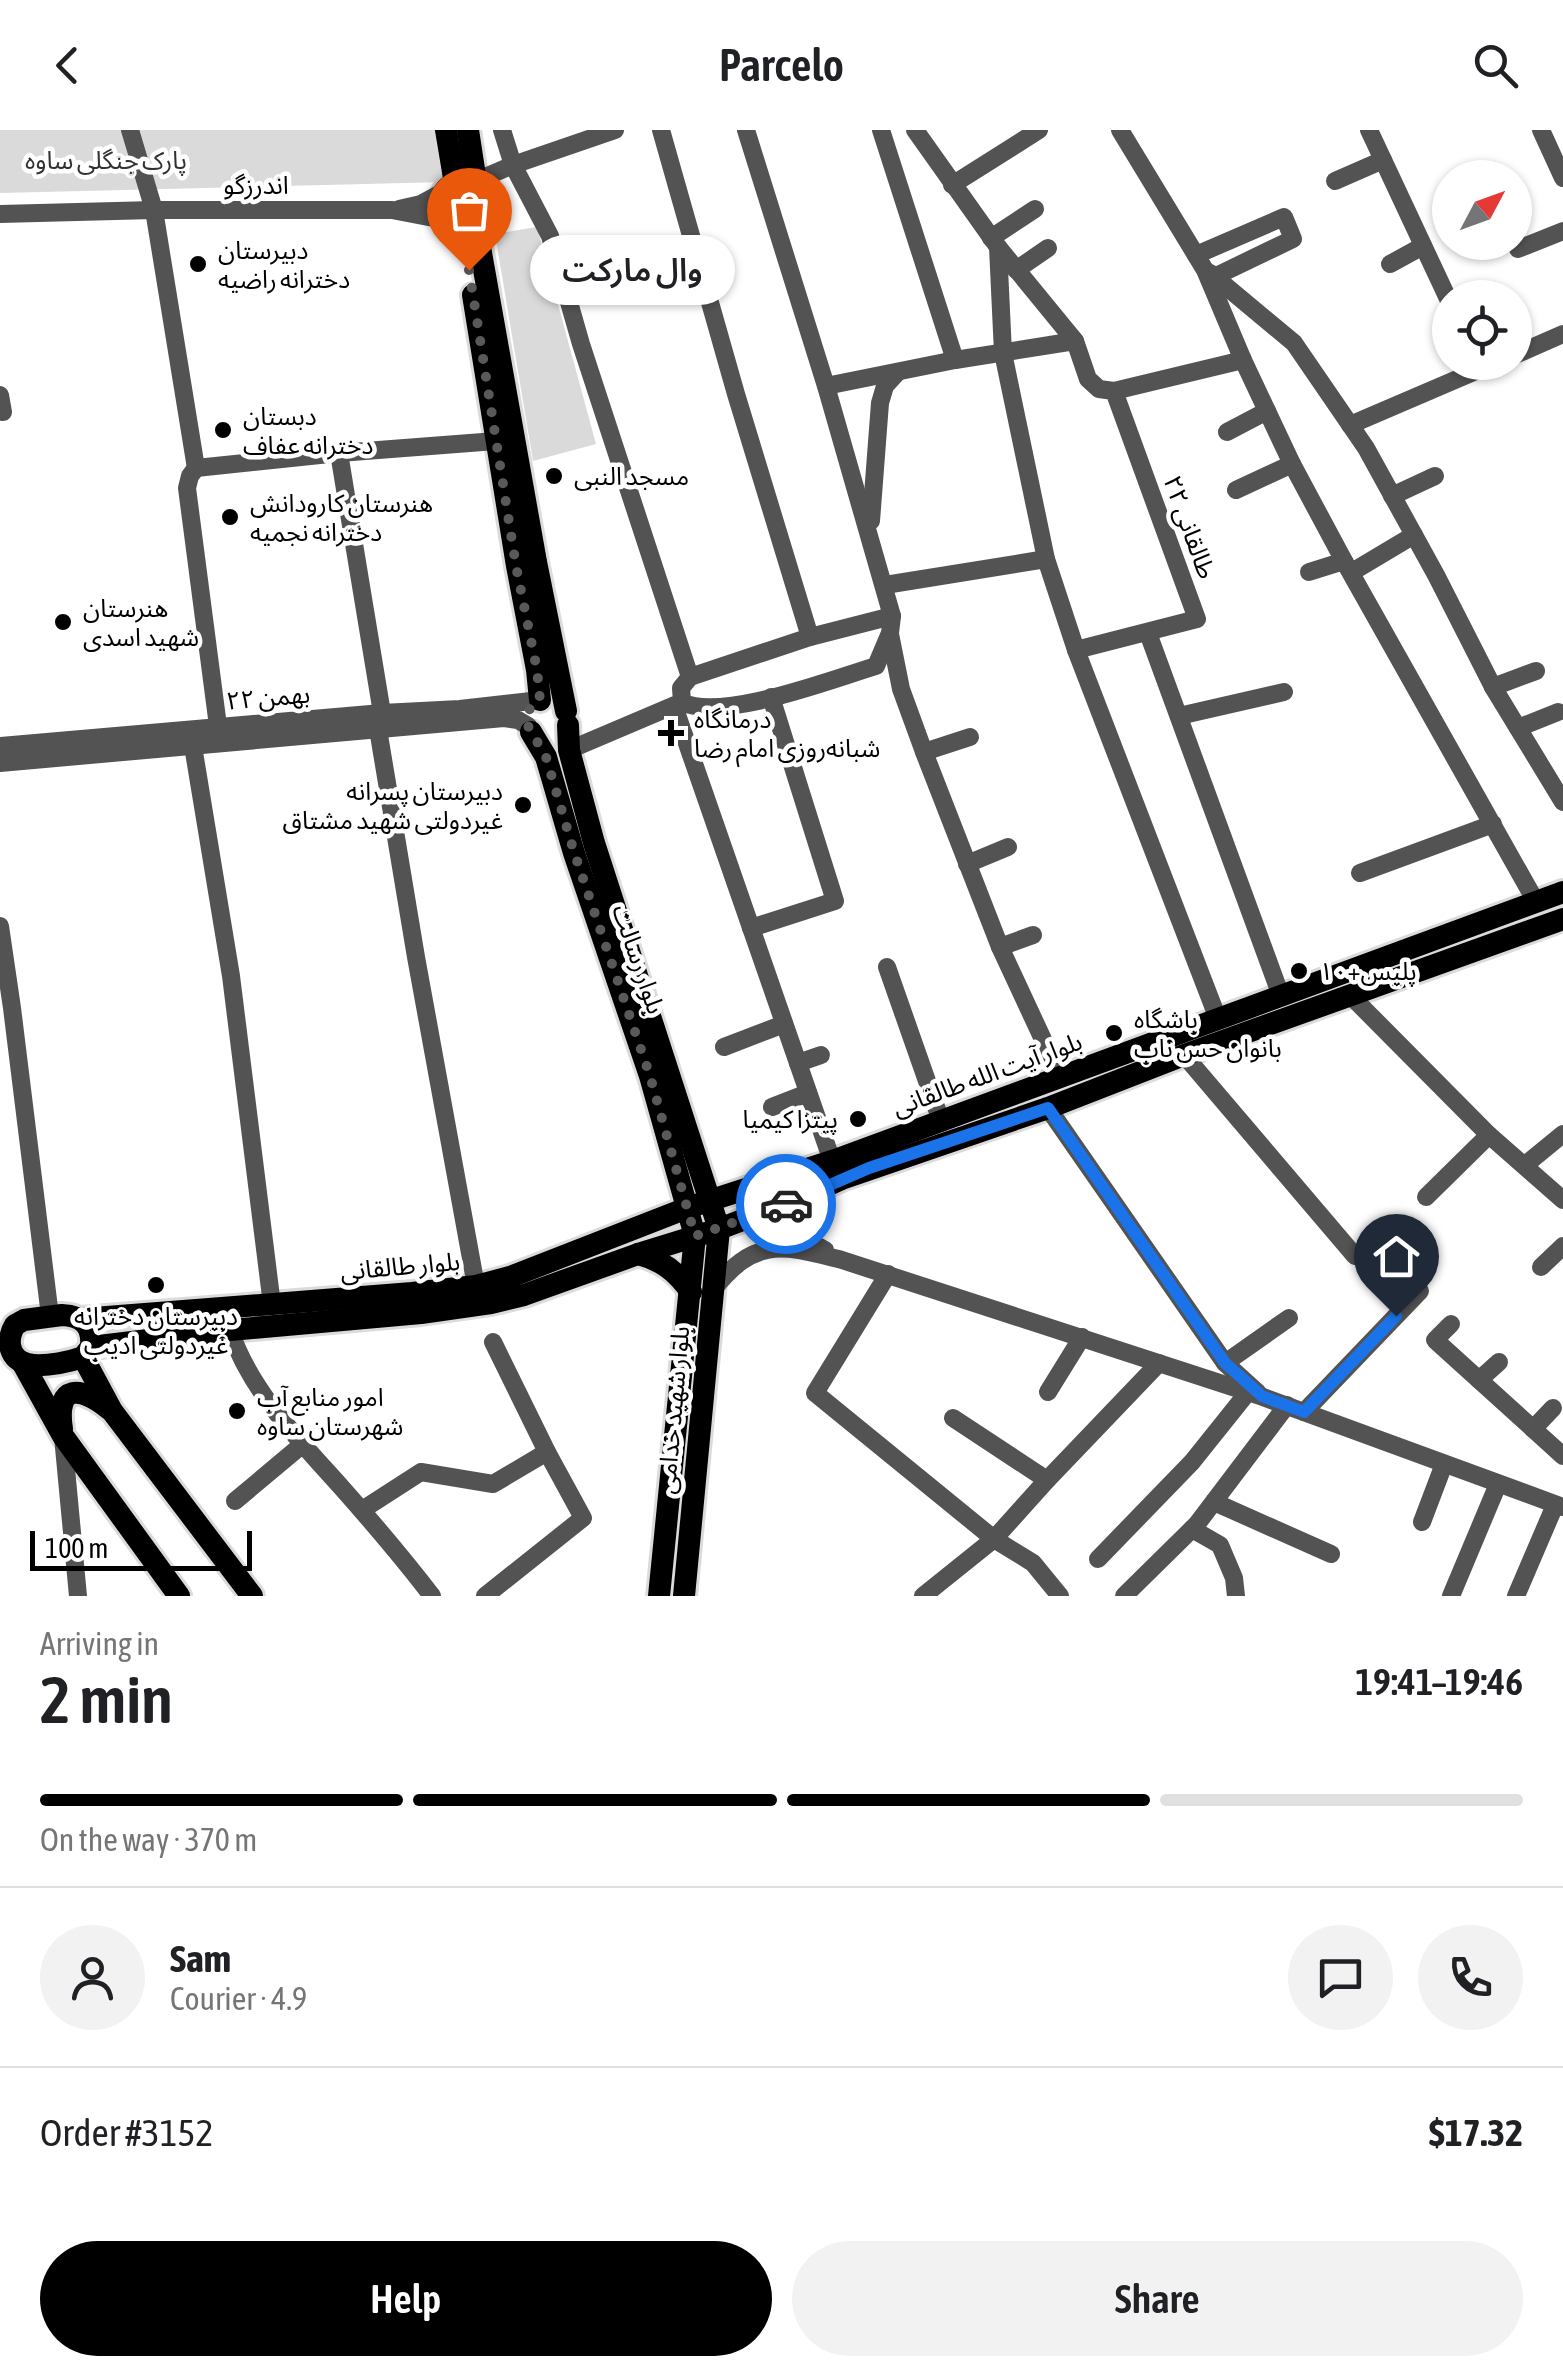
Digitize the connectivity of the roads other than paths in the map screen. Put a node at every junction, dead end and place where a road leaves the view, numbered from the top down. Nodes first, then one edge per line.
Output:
1 (130, 130) edge
2 (446, 130) edge
3 (468, 130) edge
4 (502, 130) edge
5 (615, 130) edge
6 (661, 130) edge
7 (746, 130) edge
8 (881, 130) edge
9 (914, 130) edge
10 (1039, 130) edge
11 (1120, 130) edge
12 (1369, 130) edge
13 (1541, 130) edge
14 (1383, 160) junction
15 (513, 164) junction
16 (1563, 178) edge
17 (1335, 181) dead end
18 (461, 184) junction
19 (952, 185) junction
20 (1035, 208) dead end
21 (154, 210) junction
22 (392, 210) junction
23 (0, 214) edge
24 (464, 225) junction
25 (1563, 231) edge
26 (994, 242) junction
27 (1532, 243) edge
28 (1424, 246) junction
29 (1048, 248) dead end
30 (1390, 264) dead end
31 (1206, 267) junction
32 (1016, 270) junction
33 (1440, 280) edge
34 (1563, 334) edge
35 (1075, 341) junction
36 (1532, 348) edge
37 (1004, 353) junction
38 (955, 360) junction
39 (1242, 360) junction
40 (898, 372) junction
41 (1451, 380) edge
42 (826, 386) junction
43 (1114, 391) junction
44 (1267, 411) junction
45 (1350, 425) junction
46 (1227, 432) dead end
47 (496, 441) junction
48 (340, 453) junction
49 (1292, 464) junction
50 (196, 468) junction
51 (1436, 476) dead end
52 (1236, 490) dead end
53 (1392, 496) junction
54 (870, 535) junction
55 (1414, 535) junction
56 (1046, 559) junction
57 (1348, 566) junction
58 (1309, 572) dead end
59 (885, 585) junction
60 (891, 625) junction
61 (1148, 633) junction
62 (810, 637) junction
63 (1076, 650) junction
64 (876, 666) junction
65 (1536, 671) dead end
66 (690, 677) junction
67 (1493, 687) junction
68 (900, 689) junction
69 (1284, 692) dead end
70 (771, 697) junction
71 (540, 700) junction
72 (678, 704) junction
73 (1558, 712) dead end
74 (1178, 716) junction
75 (567, 718) junction
76 (380, 721) junction
77 (218, 726) junction
78 (1518, 728) junction
79 (529, 729) junction
80 (970, 737) dead end
81 (0, 746) edge
82 (193, 746) junction
83 (570, 750) junction
84 (924, 752) junction
85 (0, 763) edge
86 (1563, 802) edge
87 (1494, 824) junction
88 (1008, 847) dead end
89 (967, 864) junction
90 (1360, 873) dead end
91 (1563, 892) edge
92 (1536, 902) junction
93 (1563, 919) edge
94 (0, 926) edge
95 (751, 928) junction
96 (1033, 935) dead end
97 (1000, 947) junction
98 (888, 967) dead end
99 (1346, 985) junction
100 (1281, 996) junction
101 (1218, 1019) junction
102 (784, 1024) junction
103 (724, 1047) dead end
104 (821, 1055) dead end
105 (1184, 1055) junction
106 (798, 1063) junction
107 (1060, 1076) junction
108 (808, 1093) junction
109 (772, 1107) dead end
110 (1048, 1108) junction
111 (941, 1121) junction
112 (1563, 1134) edge
113 (1490, 1135) junction
114 (891, 1150) junction
115 (832, 1161) junction
116 (1525, 1166) junction
117 (1426, 1197) dead end
118 (794, 1200) junction
119 (1563, 1200) edge
120 (710, 1201) junction
121 (687, 1208) junction
122 (719, 1229) junction
123 (695, 1236) junction
124 (1563, 1246) edge
125 (638, 1254) junction
126 (1356, 1256) dead end
127 (842, 1260) junction
128 (1541, 1267) dead end
129 (888, 1274) junction
130 (476, 1286) junction
131 (702, 1291) junction
132 (1420, 1292) dead end
133 (272, 1305) junction
134 (50, 1316) junction
135 (1289, 1318) dead end
136 (81, 1319) junction
137 (1451, 1324) dead end
138 (7, 1325) edge
139 (230, 1330) junction
140 (1082, 1336) junction
141 (493, 1342) dead end
142 (87, 1352) junction
143 (13, 1359) edge
144 (1498, 1362) dead end
145 (1160, 1363) junction
146 (1225, 1363) junction
147 (1479, 1380) junction
148 (1048, 1392) dead end
149 (1255, 1394) junction
150 (1553, 1408) dead end
151 (1295, 1409) junction
152 (112, 1411) junction
153 (953, 1418) dead end
154 (1532, 1428) junction
155 (63, 1436) junction
156 (303, 1444) junction
157 (547, 1452) junction
158 (1563, 1456) edge
159 (1444, 1464) junction
160 (1046, 1480) junction
161 (1498, 1484) junction
162 (235, 1501) dead end
163 (1214, 1502) junction
164 (1559, 1506) edge
165 (362, 1510) junction
166 (1422, 1522) dead end
167 (1192, 1529) junction
168 (994, 1539) junction
169 (1331, 1554) dead end
170 (1098, 1559) dead end
171 (78, 1596) edge
172 (179, 1596) edge
173 (252, 1596) edge
174 (432, 1596) edge
175 (485, 1596) edge
176 (660, 1596) edge
177 (684, 1596) edge
178 (923, 1596) edge
179 (1060, 1596) edge
180 (1124, 1596) edge
181 (1236, 1596) edge
182 (1451, 1596) edge
183 (1516, 1596) edge

1 - 21 street
2 - 18 main road
3 - 18 main road
4 - 15 street
5 - 15 street
6 - 62 street
7 - 42 street
8 - 38 street
9 - 19 street, طالقانی ۲۲
10 - 19 street
11 - 31 street
12 - 14 street
13 - 16 street
14 - 17 street
14 - 28 street
15 - 18 street
15 - 66 street
18 - 22 street
18 - 24 main road
18 - 24 main road
19 - 26 street, طالقانی ۲۲
20 - 26 street
21 - 22 street, اندرزگو
21 - 23 street, اندرزگو
21 - 50 street
22 - 24 street
24 - 47 main road
24 - 75 main road, بلوار رسالت
25 - 27 street
26 - 32 street, طالقانی ۲۲
26 - 37 street
28 - 30 street
28 - 33 street
29 - 32 street
31 - 39 street
31 - 45 street
32 - 35 street, طالقانی ۲۲
34 - 36 street
35 - 37 street
35 - 43 street, طالقانی ۲۲
37 - 38 street
37 - 56 street
38 - 40 street
39 - 43 street
39 - 44 street
40 - 42 street
40 - 54 street
41 - 45 street
42 - 54 street
43 - 61 street, طالقانی ۲۲
44 - 46 street
44 - 49 street
45 - 53 street
47 - 48 street
47 - 71 main road
48 - 50 street
48 - 76 street
49 - 52 street
49 - 57 street
50 - 77 street
51 - 53 street
53 - 55 street
54 - 59 street
55 - 57 street
55 - 67 street
56 - 59 street
56 - 63 street
57 - 58 street
57 - 87 street
59 - 60 street
60 - 62 street
60 - 64 street
60 - 68 street
61 - 63 street
61 - 74 street
62 - 66 street
63 - 101 street
64 - 68 street
64 - 70 street
65 - 67 street
66 - 72 street
67 - 78 street
68 - 84 street
69 - 74 street
70 - 72 street
70 - 95 street
71 - 75 main road
71 - 76 street, ۲۲ بهمن
71 - 79 main road
72 - 83 street
72 - 95 street
73 - 78 street
74 - 100 street
75 - 79 main road
75 - 83 main road, بلوار رسالت
76 - 77 street, ۲۲ بهمن
76 - 79 street, ۲۲ بهمن
76 - 82 street, ۲۲ بهمن
76 - 130 street
77 - 81 street, ۲۲ بهمن
78 - 86 street
79 - 121 main road, بلوار رسالت
80 - 84 street
82 - 85 street, ۲۲ بهمن
82 - 133 street
83 - 120 main road, بلوار رسالت
84 - 89 street
87 - 90 street
87 - 92 street
88 - 89 street
89 - 97 street
91 - 92 main road, بلوار آیت الله طالقانی
92 - 99 main road, بلوار آیت الله طالقانی
93 - 99 main road, بلوار آیت الله طالقانی
94 - 134 street
95 - 102 street
96 - 97 street
97 - 107 street
98 - 111 street
99 - 100 main road, بلوار آیت الله طالقانی
99 - 105 main road, بلوار آیت الله طالقانی
99 - 113 street
100 - 101 main road, بلوار آیت الله طالقانی
101 - 107 main road, بلوار آیت الله طالقانی
102 - 103 street
102 - 106 street
104 - 106 street
105 - 110 main road, بلوار آیت الله طالقانی
105 - 126 street
106 - 108 street
107 - 111 main road, بلوار آیت الله طالقانی
108 - 109 street
108 - 115 street
110 - 114 main road, بلوار آیت الله طالقانی
110 - 146 street
111 - 114 main road, بلوار آیت الله طالقانی
112 - 116 street
113 - 116 street
113 - 117 street
114 - 115 main road, بلوار آیت الله طالقانی
114 - 118 main road, بلوار آیت الله طالقانی
115 - 120 main road, بلوار آیت الله طالقانی
116 - 119 street
118 - 122 main road, بلوار آیت الله طالقانی
118 - 127 street
120 - 121 main road, بلوار طالقانی
120 - 122 main road, بلوار رسالت
121 - 123 main road, بلوار رسالت
121 - 130 main road, بلوار طالقانی
122 - 123 main road, بلوار طالقانی
122 - 131 main road, بلوار شهید خدامی
123 - 125 main road, بلوار طالقانی
123 - 131 main road, بلوار شهید خدامی
124 - 128 street
125 - 131 main road
125 - 139 main road, بلوار طالقانی
127 - 129 street
127 - 131 street
129 - 140 street
129 - 168 street
130 - 133 main road, بلوار طالقانی
131 - 176 main road, بلوار شهید خدامی
131 - 177 main road, بلوار شهید خدامی
132 - 151 street
133 - 136 main road, بلوار طالقانی
134 - 136 main road, بلوار طالقانی
134 - 138 main road, بلوار طالقانی
135 - 146 street
136 - 142 main road
137 - 147 street
138 - 143 main road
139 - 142 main road, بلوار طالقانی
139 - 156 street
140 - 145 street
140 - 148 street
141 - 157 street
142 - 143 main road, بلوار طالقانی
142 - 152 main road
143 - 155 main road
144 - 147 street
145 - 149 street
145 - 160 street
146 - 149 street
147 - 154 street
149 - 151 street
149 - 170 street
150 - 154 street
151 - 159 street
151 - 163 street
152 - 155 main road
152 - 173 main road
153 - 160 street
154 - 158 street
155 - 171 street
155 - 172 main road
156 - 162 street
156 - 165 street
157 - 165 street
157 - 175 street
159 - 161 street
159 - 166 street
160 - 168 street
161 - 164 street
161 - 182 street
163 - 167 street
163 - 169 street
164 - 183 street
165 - 174 street
167 - 180 street
167 - 181 street
168 - 178 street
168 - 179 street

